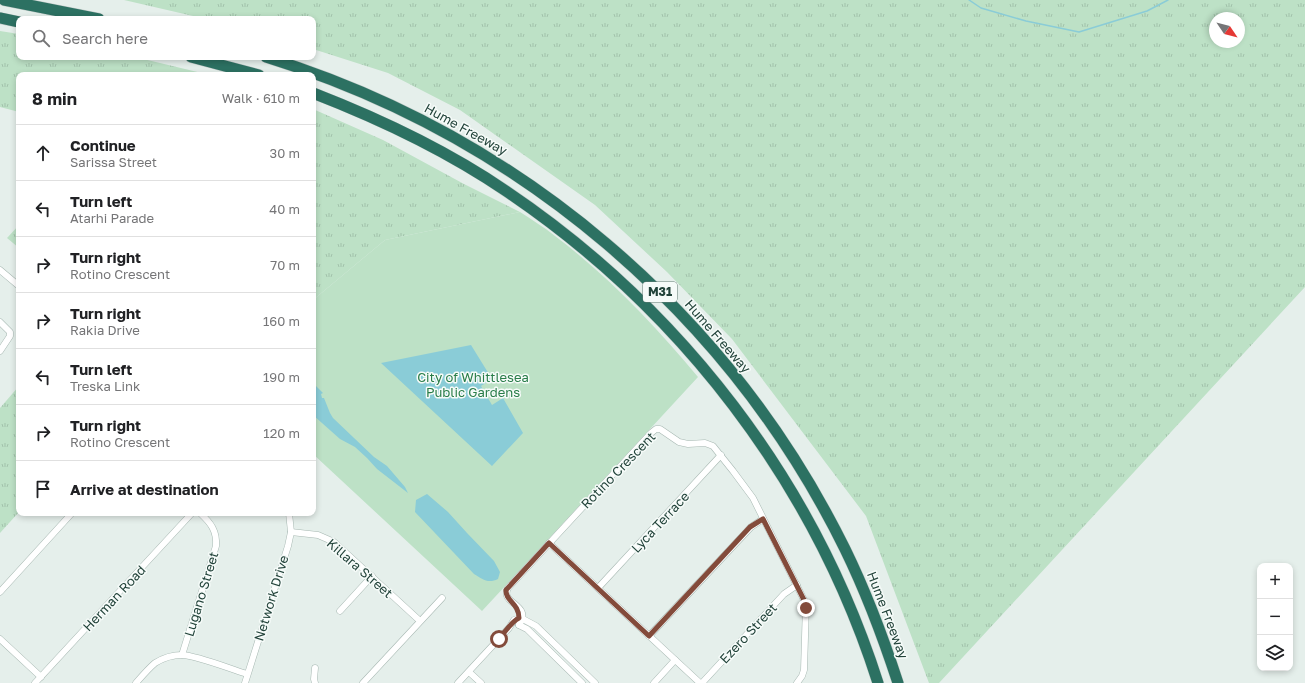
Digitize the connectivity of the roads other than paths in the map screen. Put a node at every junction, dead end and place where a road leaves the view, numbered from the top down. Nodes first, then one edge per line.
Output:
1 (4, 0) edge
2 (84, 16) edge
3 (0, 18) edge
4 (16, 21) edge
5 (202, 60) edge
6 (275, 60) edge
7 (248, 72) edge
8 (313, 72) edge
9 (316, 73) edge
10 (316, 94) edge
11 (0, 270) edge
12 (16, 283) edge
13 (0, 322) edge
14 (0, 351) edge
15 (721, 455) junction
16 (69, 516) edge
17 (189, 516) edge
18 (203, 516) edge
19 (289, 516) edge
20 (763, 519) junction
21 (291, 532) junction
22 (549, 543) junction
23 (372, 576) junction
24 (797, 585) junction
25 (598, 588) junction
26 (0, 592) edge
27 (442, 598) dead end
28 (340, 611) dead end
29 (521, 618) junction
30 (420, 622) junction
31 (519, 625) junction
32 (509, 628) junction
33 (494, 634) dead end
34 (649, 636) junction
35 (0, 639) edge
36 (499, 639) junction
37 (182, 655) junction
38 (675, 660) junction
39 (315, 668) dead end
40 (469, 672) junction
41 (247, 674) junction
42 (41, 677) junction
43 (592, 682) edge
44 (35, 683) edge
45 (136, 683) edge
46 (245, 683) edge
47 (315, 683) edge
48 (363, 683) edge
49 (458, 683) edge
50 (481, 683) edge
51 (582, 683) edge
52 (654, 683) edge
53 (701, 683) edge
54 (797, 683) edge
55 (878, 683) edge
56 (898, 683) edge

1 - 2 highway
3 - 4 highway
5 - 7 highway
6 - 8 highway, Hume Freeway / M31
9 - 56 highway, Hume Freeway / M31
10 - 55 highway, M31
11 - 12 street
13 - 14 street
15 - 20 street, Rotino Crescent
15 - 22 street, Rotino Crescent
15 - 25 street, Lyca Terrace
16 - 26 street
17 - 42 street, Herman Road
18 - 37 street, Lugano Street
19 - 21 street, Network Drive
20 - 24 street, Rotino Crescent
20 - 34 street
21 - 23 street, Killara Street
21 - 41 street, Network Drive
22 - 25 street
22 - 29 street, Rotino Crescent
23 - 28 street
23 - 30 street, Killara Street
24 - 53 street, Ezero Street
24 - 54 street, Rotino Crescent
25 - 34 street
27 - 30 street
29 - 31 street
29 - 32 street
29 - 43 street
30 - 48 street
31 - 32 street
31 - 51 street
32 - 36 street
33 - 36 street
34 - 38 street
35 - 42 street
36 - 40 street
37 - 41 street
37 - 45 street
38 - 52 street
38 - 53 street
39 - 47 street
40 - 49 street
40 - 50 street
41 - 46 street, Network Drive
42 - 44 street, Herman Road

